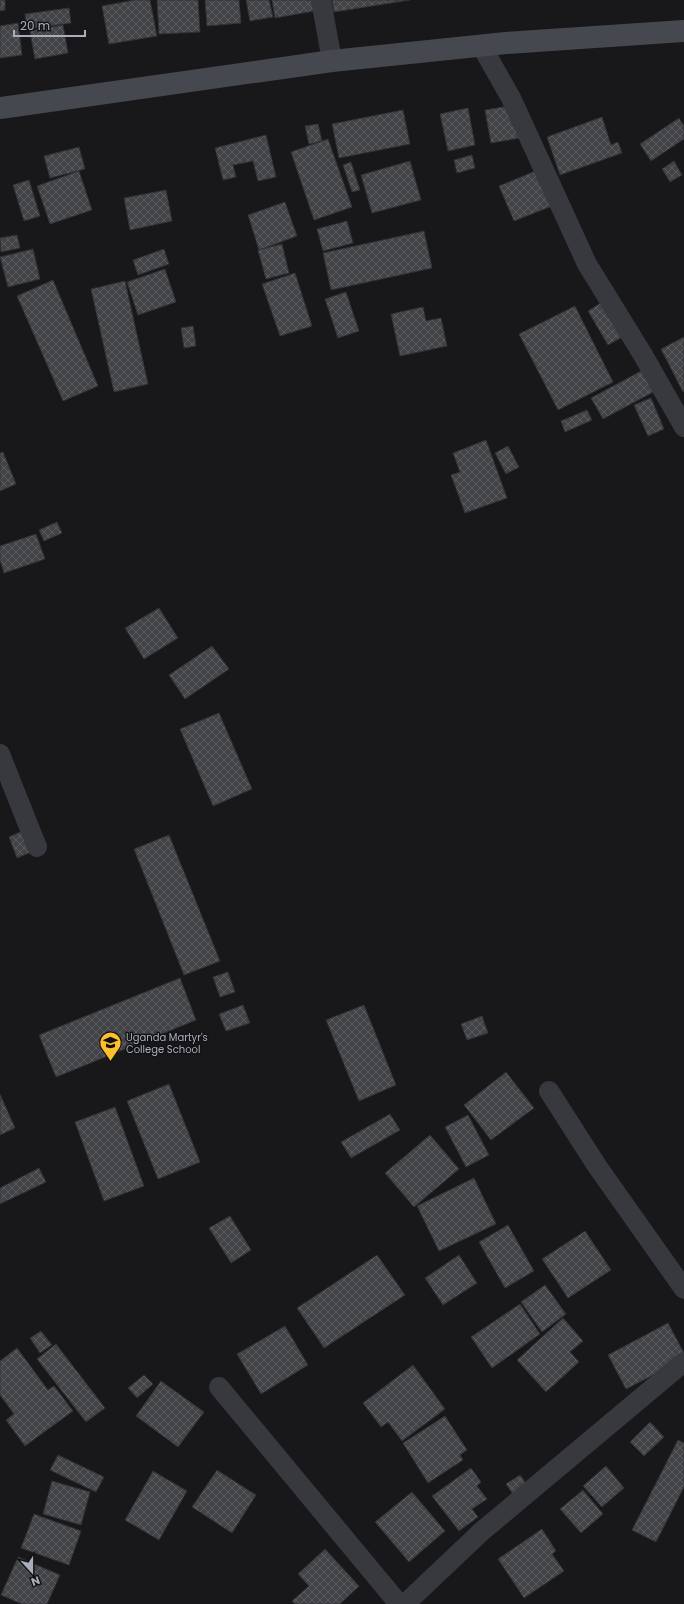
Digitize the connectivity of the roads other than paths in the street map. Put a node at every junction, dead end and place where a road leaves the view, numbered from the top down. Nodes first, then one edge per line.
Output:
1 (321, 0) edge
2 (684, 31) edge
3 (481, 46) junction
4 (332, 62) junction
5 (0, 108) edge
6 (684, 427) edge
7 (0, 754) edge
8 (37, 847) dead end
9 (548, 1091) dead end
10 (684, 1289) edge
11 (684, 1362) edge
12 (219, 1388) dead end
13 (399, 1604) edge
14 (405, 1604) edge

1 - 4 street
2 - 3 main road
3 - 4 main road
3 - 6 street
4 - 5 main road
7 - 8 street
9 - 10 street
11 - 14 street
12 - 13 street

